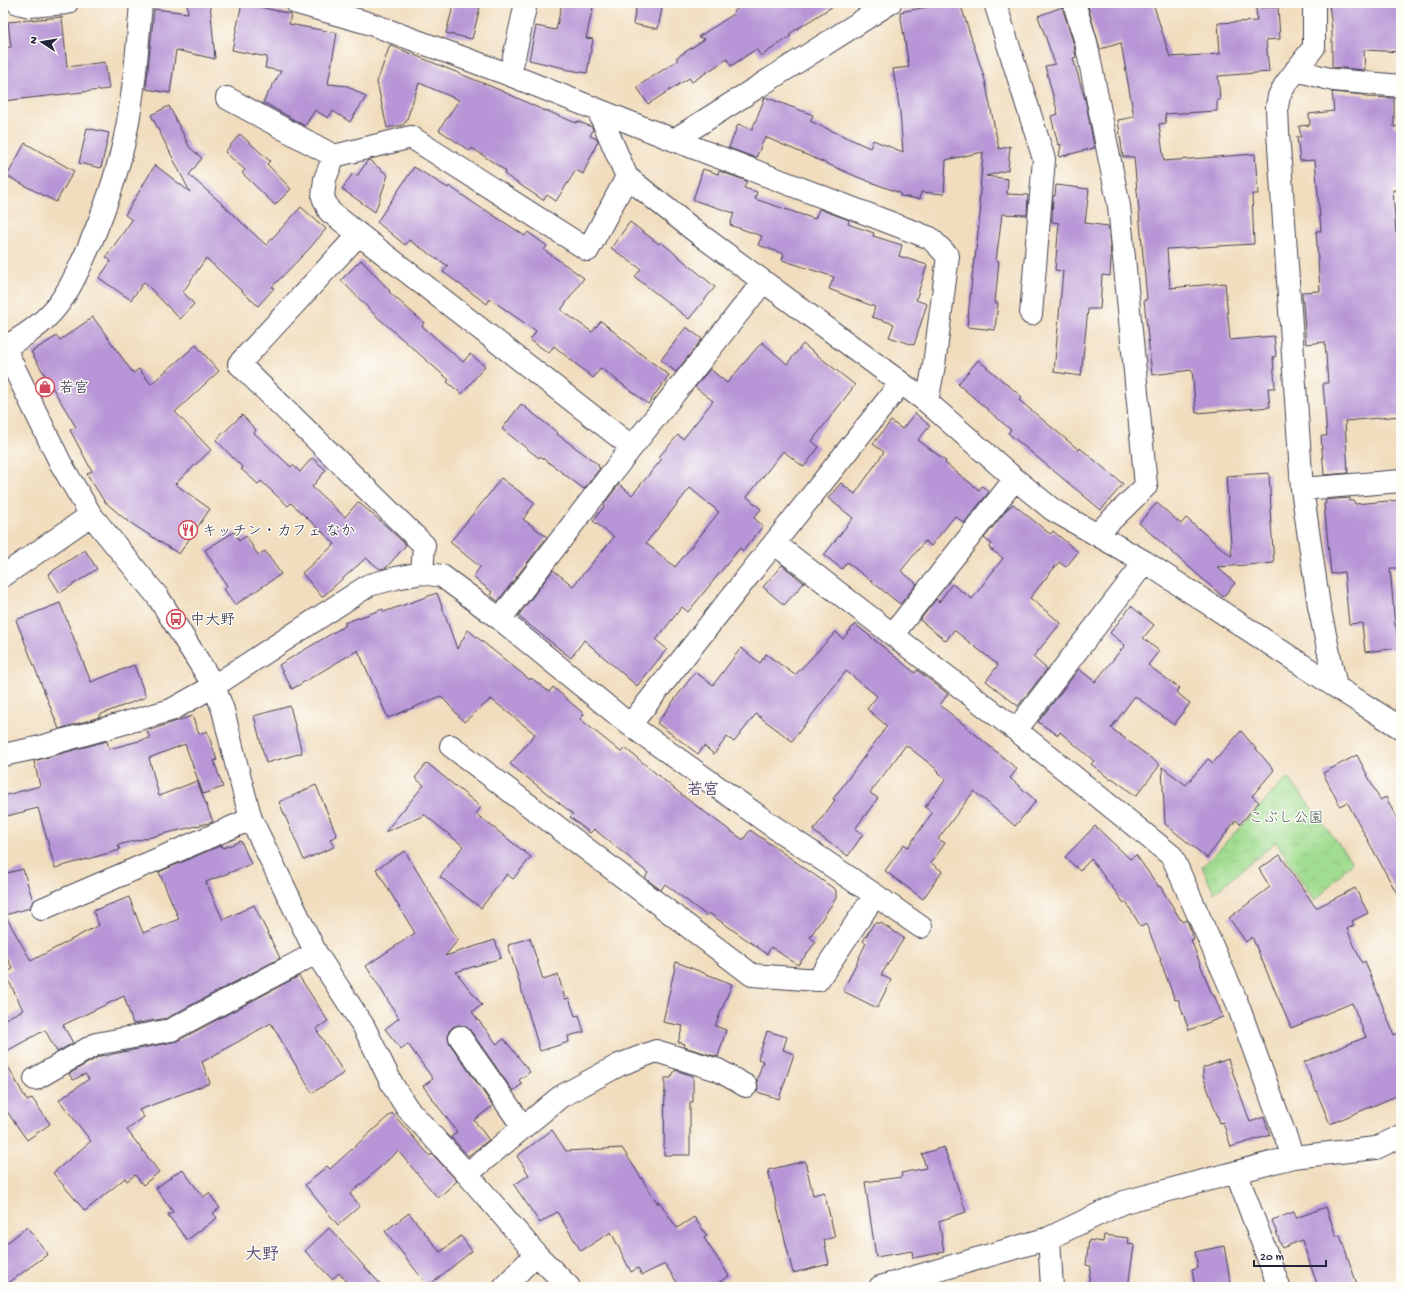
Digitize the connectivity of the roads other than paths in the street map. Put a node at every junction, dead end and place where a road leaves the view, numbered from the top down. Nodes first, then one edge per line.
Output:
1 (18, 3) edge
2 (67, 3) edge
3 (141, 3) edge
4 (299, 3) edge
5 (526, 3) edge
6 (890, 3) edge
7 (995, 3) edge
8 (1074, 3) edge
9 (1314, 3) edge
10 (1296, 70) junction
11 (510, 75) junction
12 (1401, 86) edge
13 (227, 98) dead end
14 (598, 110) junction
15 (674, 140) junction
16 (334, 156) junction
17 (627, 177) junction
18 (359, 234) junction
19 (763, 282) junction
20 (1031, 314) dead end
21 (4, 347) edge
22 (901, 383) junction
23 (927, 402) junction
24 (632, 447) junction
25 (1015, 479) junction
26 (1401, 480) edge
27 (1302, 490) junction
28 (91, 514) junction
29 (1097, 534) junction
30 (774, 543) junction
31 (1145, 562) junction
32 (422, 573) junction
33 (3, 576) edge
34 (500, 619) junction
35 (893, 634) junction
36 (214, 686) junction
37 (1336, 687) junction
38 (630, 725) junction
39 (1401, 728) edge
40 (1016, 730) junction
41 (451, 746) dead end
42 (3, 755) edge
43 (251, 819) junction
44 (875, 895) junction
45 (42, 909) dead end
46 (921, 927) dead end
47 (316, 953) junction
48 (460, 1038) dead end
49 (35, 1079) dead end
50 (746, 1086) dead end
51 (523, 1127) junction
52 (1401, 1136) edge
53 (1293, 1157) junction
54 (1236, 1172) junction
55 (467, 1174) junction
56 (1049, 1238) junction
57 (536, 1254) junction
58 (504, 1287) edge
59 (569, 1287) edge
60 (880, 1287) edge
61 (1052, 1287) edge
62 (1279, 1287) edge

1 - 2 street
3 - 21 street
4 - 11 street
5 - 11 street
6 - 15 street
7 - 20 street
8 - 29 street
9 - 10 street
10 - 12 street
10 - 27 street
11 - 14 street
13 - 16 street
14 - 15 street
14 - 17 street
15 - 23 street
16 - 17 street
16 - 18 street
17 - 19 street
18 - 24 street
18 - 32 street
19 - 22 street
19 - 24 street
21 - 28 street
22 - 23 street
22 - 30 street
23 - 25 street
24 - 34 street
25 - 29 street
25 - 35 street
26 - 27 street
27 - 37 street
28 - 33 street
28 - 36 street
29 - 31 street
30 - 35 street
30 - 38 street
31 - 37 street
31 - 40 street
32 - 34 street
32 - 36 street
34 - 38 street
35 - 40 street
36 - 42 street
36 - 43 street
37 - 39 street
38 - 44 street
40 - 53 street
41 - 44 street
43 - 45 street
43 - 47 street
44 - 46 street
47 - 49 street
47 - 55 street
48 - 51 street
50 - 51 street
51 - 55 street
52 - 53 street
53 - 54 street
54 - 56 street
54 - 62 street
55 - 57 street
56 - 60 street
56 - 61 street
57 - 58 street
57 - 59 street

